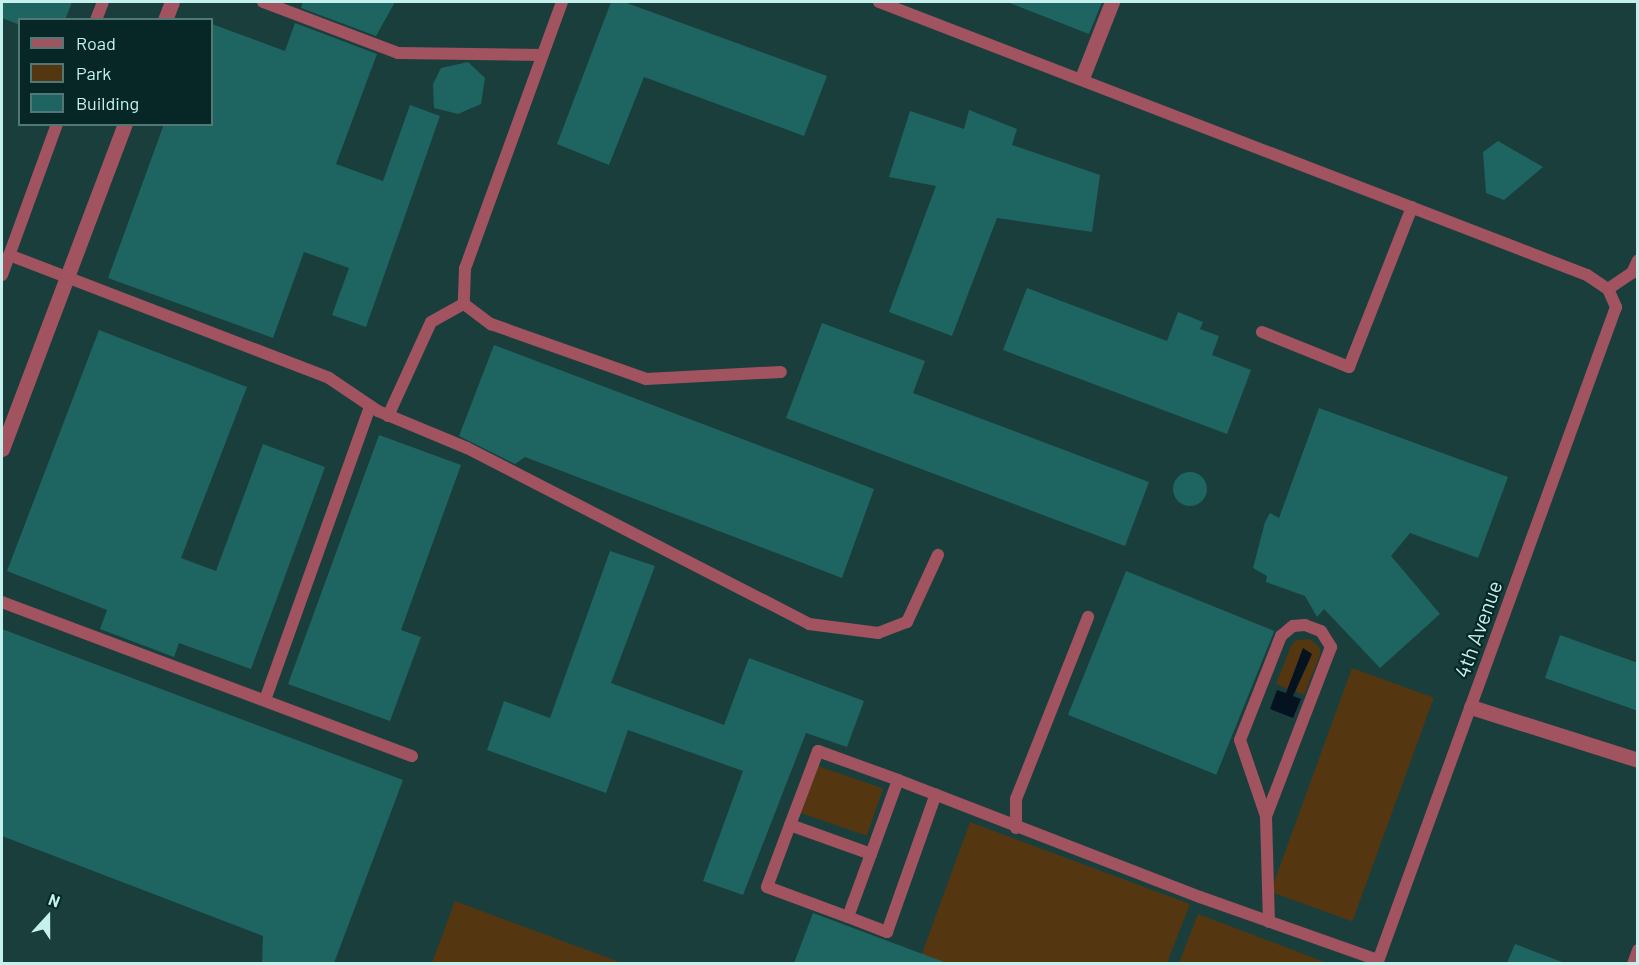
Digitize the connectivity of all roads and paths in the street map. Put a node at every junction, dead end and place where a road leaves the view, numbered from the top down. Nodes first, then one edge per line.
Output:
1 (103, 2) edge
2 (172, 2) edge
3 (263, 2) edge
4 (562, 2) edge
5 (879, 2) edge
6 (1112, 2) edge
7 (97, 18) edge
8 (166, 18) edge
9 (542, 55) junction
10 (1082, 78) junction
11 (56, 126) edge
12 (124, 126) edge
13 (1412, 207) junction
14 (9, 255) junction
15 (1638, 260) edge
16 (2, 275) edge
17 (67, 279) junction
18 (1608, 289) junction
19 (464, 304) junction
20 (1262, 332) dead end
21 (781, 372) dead end
22 (370, 406) junction
23 (388, 416) junction
24 (2, 449) edge
25 (938, 555) dead end
26 (2, 602) edge
27 (1088, 617) dead end
28 (265, 700) junction
29 (1471, 706) junction
30 (412, 756) dead end
31 (1638, 760) edge
32 (898, 780) junction
33 (936, 794) junction
34 (1266, 816) junction
35 (790, 825) junction
36 (1016, 828) junction
37 (871, 854) junction
38 (848, 918) junction
39 (1269, 922) junction
40 (1638, 950) edge
41 (1378, 962) edge
42 (1633, 963) edge

1 - 7 lane
2 - 8 street
3 - 9 lane
4 - 9 lane
5 - 10 lane
6 - 10 street
9 - 19 lane
10 - 13 lane
11 - 14 lane
12 - 17 street
13 - 18 lane
13 - 20 lane
14 - 16 lane
14 - 17 lane
15 - 18 lane
17 - 22 lane
17 - 24 street
18 - 29 lane, 4th Avenue
19 - 21 lane
19 - 23 lane
22 - 23 lane
22 - 28 lane
23 - 25 lane
26 - 28 lane
27 - 36 lane
28 - 30 lane
29 - 31 street
29 - 41 lane, 4th Avenue
32 - 33 lane
32 - 35 lane
32 - 37 lane
33 - 36 lane
33 - 38 lane
34 - 34 lane
34 - 39 lane
35 - 37 lane
35 - 38 lane
36 - 39 lane
37 - 38 lane
39 - 41 lane
40 - 42 lane

